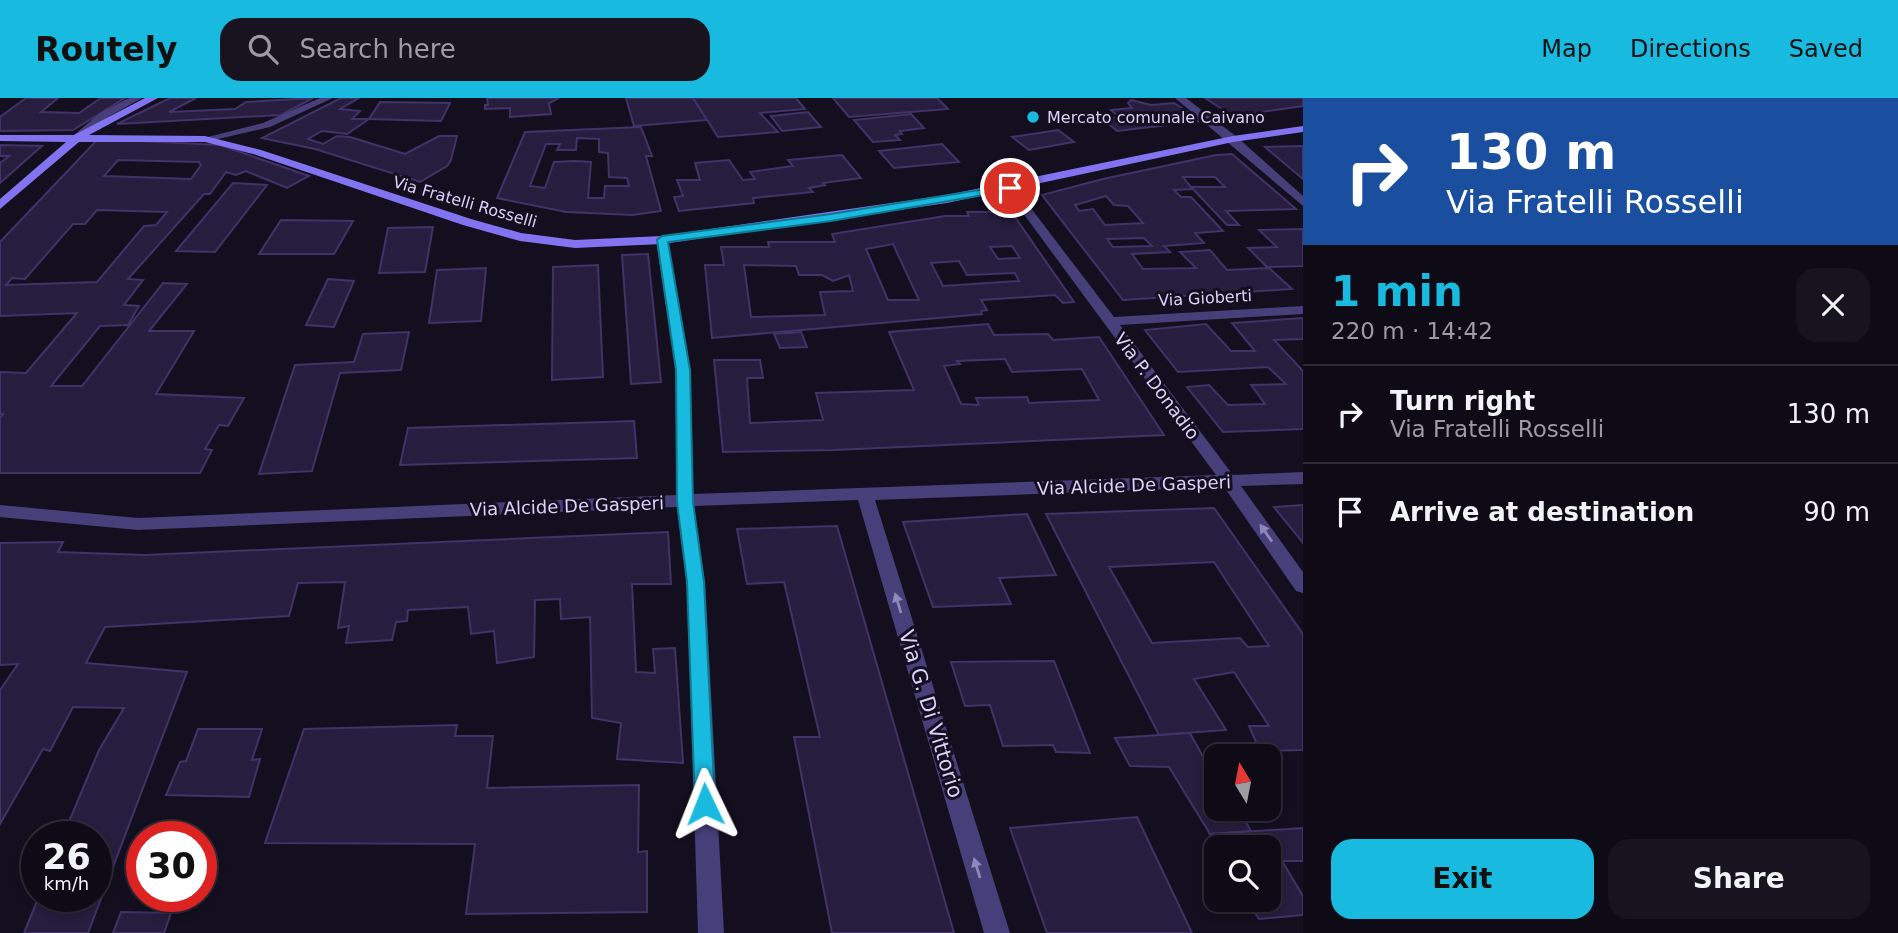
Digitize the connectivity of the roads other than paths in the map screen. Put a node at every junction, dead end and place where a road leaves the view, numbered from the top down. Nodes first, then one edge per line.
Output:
1 (137, 98) edge
2 (153, 98) edge
3 (328, 98) edge
4 (1180, 98) edge
5 (1303, 129) edge
6 (78, 137) junction
7 (0, 138) edge
8 (205, 139) junction
9 (1233, 139) junction
10 (1010, 188) junction
11 (1303, 202) edge
12 (0, 205) edge
13 (662, 240) junction
14 (1303, 310) edge
15 (1108, 322) junction
16 (1303, 478) edge
17 (1229, 481) junction
18 (865, 495) junction
19 (685, 502) junction
20 (0, 511) edge
21 (1303, 586) edge
22 (711, 933) edge
23 (997, 933) edge

1 - 6 street
2 - 6 main road
3 - 8 street
4 - 9 street
5 - 9 main road, Via Fratelli Rosselli
6 - 7 main road, Via Fratelli Rosselli
6 - 8 main road, Via Fratelli Rosselli
6 - 12 main road
8 - 13 main road, Via Fratelli Rosselli
9 - 10 main road, Via Fratelli Rosselli
9 - 11 street
10 - 13 main road, Via Fratelli Rosselli
10 - 15 street, Via P. Donadio
13 - 19 street
14 - 15 street, Via Gioberti
15 - 17 street, Via P. Donadio
16 - 17 street, Via Alcide De Gasperi
17 - 18 street, Via Alcide De Gasperi
21 -> 17 street, Via P. Donadio
18 - 19 street, Via Alcide De Gasperi
23 -> 18 street, Via G. Di Vittorio
19 - 20 street, Via Alcide De Gasperi
19 - 22 street

